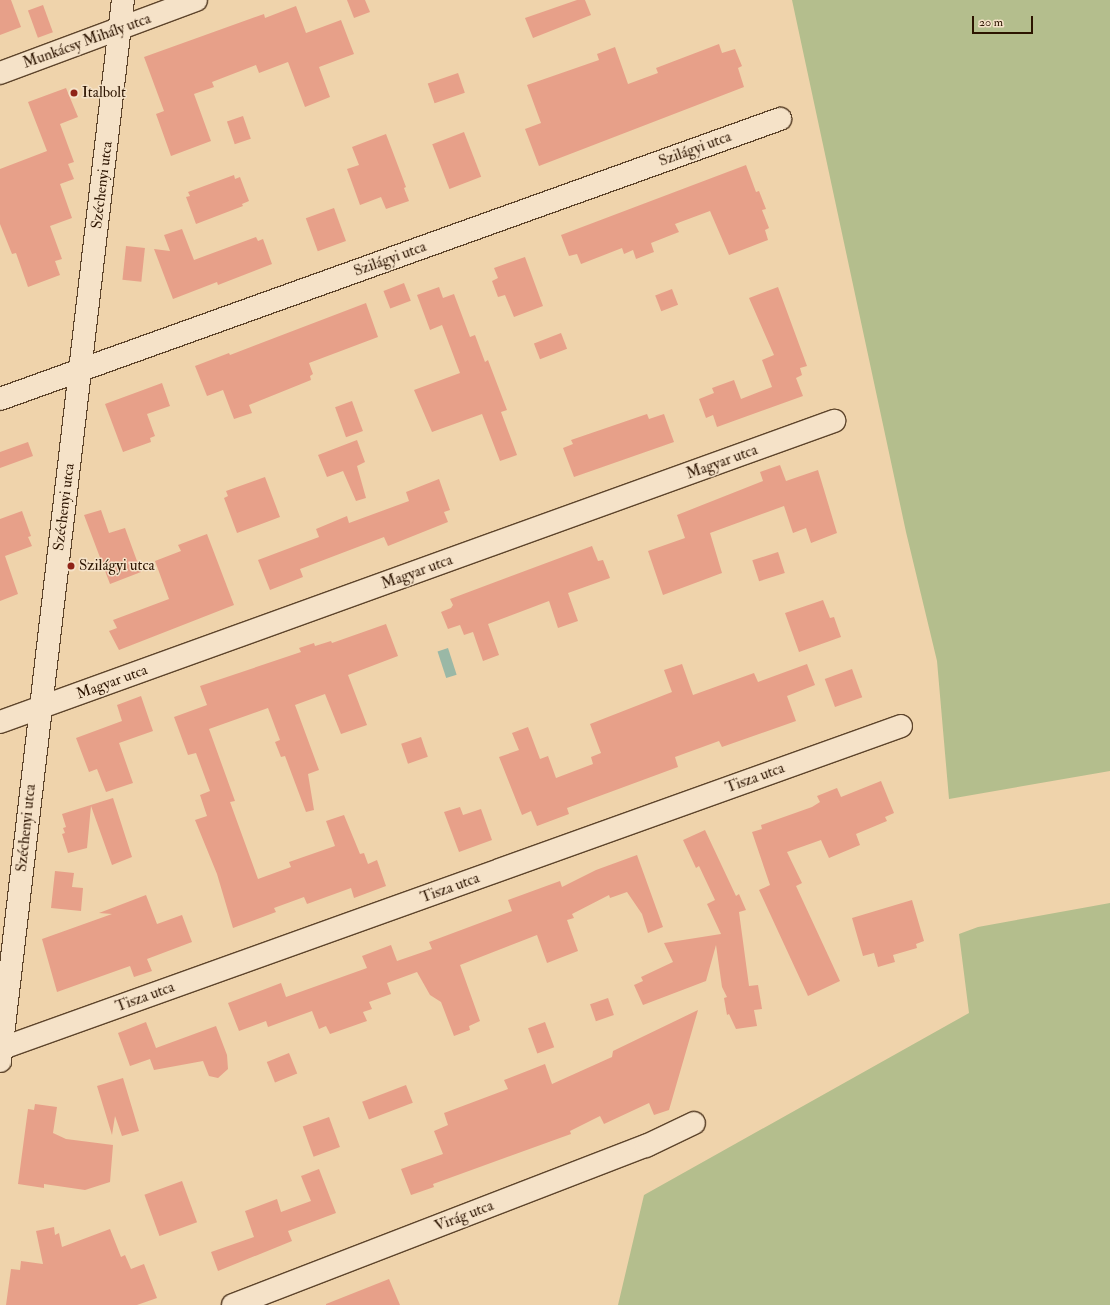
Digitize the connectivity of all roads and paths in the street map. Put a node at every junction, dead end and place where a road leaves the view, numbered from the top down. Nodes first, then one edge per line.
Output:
1 (123, 0) edge
2 (196, 0) edge
3 (120, 29) junction
4 (0, 73) edge
5 (780, 119) dead end
6 (80, 371) junction
7 (0, 399) edge
8 (834, 421) dead end
9 (40, 708) junction
10 (0, 722) edge
11 (901, 726) dead end
12 (0, 1053) edge
13 (694, 1123) dead end
14 (233, 1305) edge

1 - 3 street, Széchenyi utca
2 - 3 street, Munkácsy Mihály utca
3 - 4 street, Munkácsy Mihály utca
3 - 6 street, Széchenyi utca
5 - 6 street, Szilágyi utca
6 - 7 street, Szilágyi utca
6 - 9 street, Széchenyi utca
8 - 9 street, Magyar utca
9 - 10 street, Magyar utca
9 - 12 street, Széchenyi utca
11 - 12 street, Tisza utca
13 - 14 street, Virág utca

